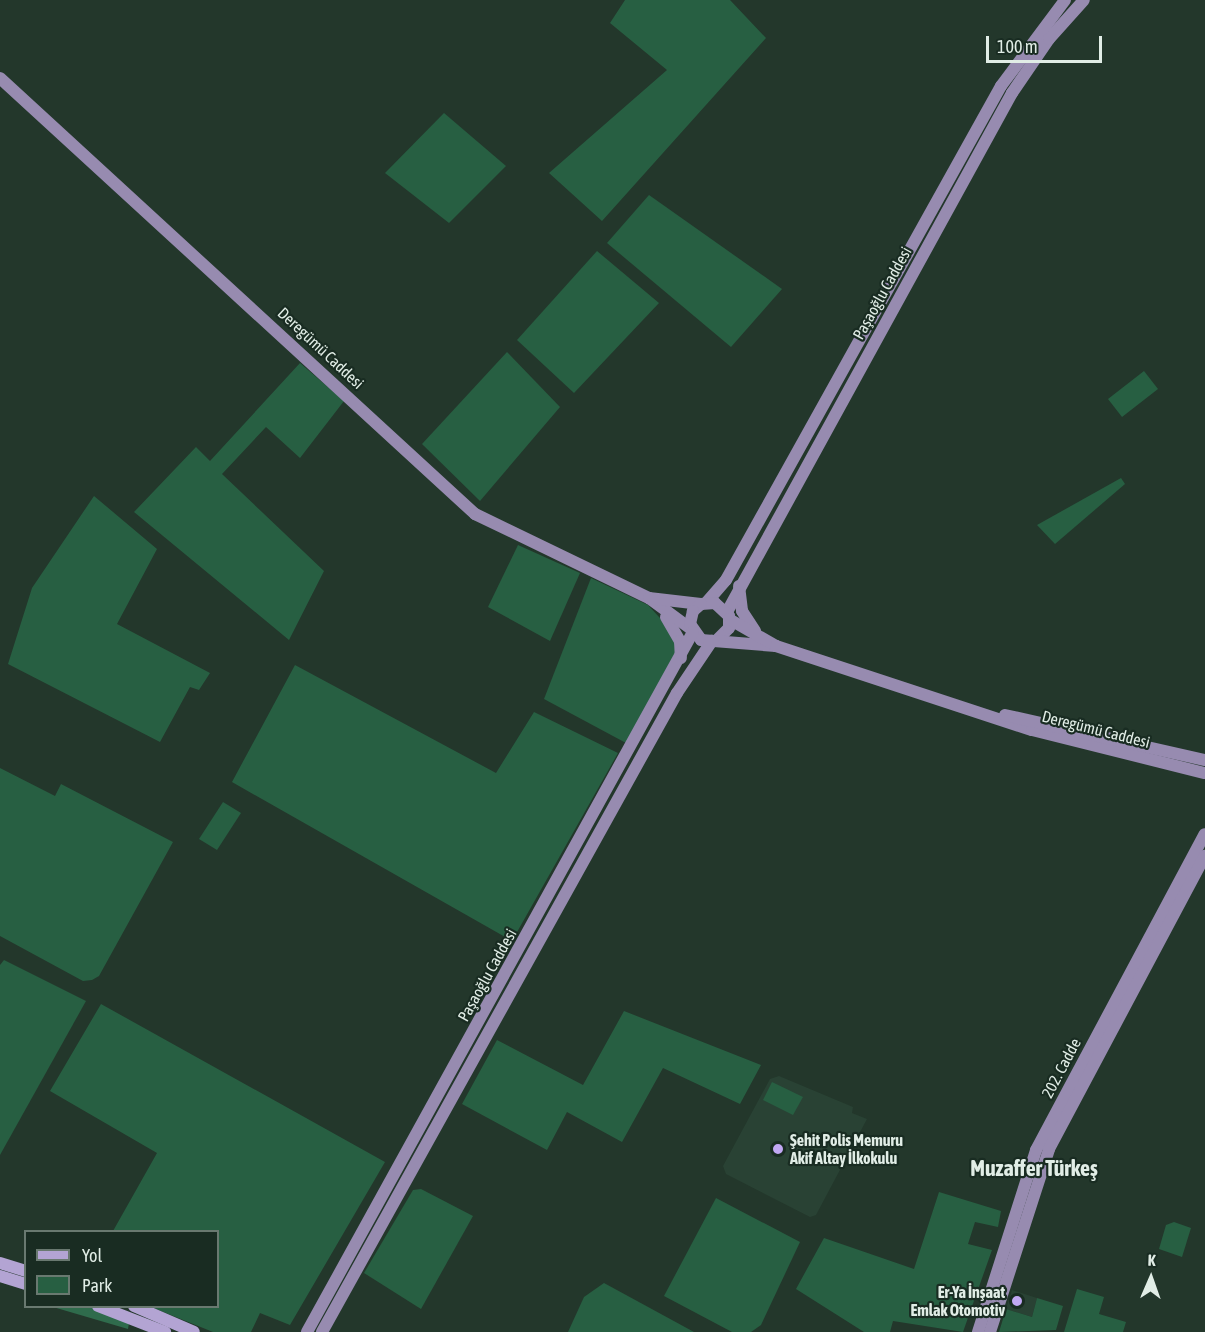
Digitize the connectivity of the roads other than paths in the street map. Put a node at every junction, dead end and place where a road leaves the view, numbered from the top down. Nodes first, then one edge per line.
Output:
1 (1065, 0) edge
2 (1084, 0) edge
3 (0, 78) edge
4 (740, 584) junction
5 (649, 598) junction
6 (703, 604) junction
7 (659, 608) junction
8 (728, 616) junction
9 (692, 631) junction
10 (757, 634) junction
11 (715, 641) junction
12 (776, 646) junction
13 (681, 658) junction
14 (980, 713) junction
15 (1205, 760) edge
16 (1205, 773) edge
17 (1205, 834) edge
18 (1205, 856) edge
19 (0, 1263) edge
20 (24, 1270) edge
21 (0, 1276) edge
22 (24, 1283) edge
23 (103, 1308) edge
24 (139, 1308) edge
25 (165, 1332) edge
26 (194, 1332) edge
27 (308, 1332) edge
28 (322, 1332) edge
29 (978, 1332) edge
30 (990, 1332) edge

1 - 6 street, Paşaoğlu Caddesi
2 - 4 street, Paşaoğlu Caddesi
3 - 5 street, Deregümü Caddesi
4 - 8 street, Paşaoğlu Caddesi
4 - 10 street
5 - 6 street, Deregümü Caddesi
5 - 7 street, Deregümü Caddesi
6 - 8 street
6 - 9 street
7 - 9 street, Deregümü Caddesi
7 - 13 street
8 - 10 street, Deregümü Caddesi
8 - 11 street
9 - 11 street
9 - 13 street, Paşaoğlu Caddesi
10 - 12 street, Deregümü Caddesi
11 - 12 street, Deregümü Caddesi
11 - 28 street, Paşaoğlu Caddesi
12 - 14 street, Deregümü Caddesi
13 - 27 street, Paşaoğlu Caddesi
14 - 15 street, Deregümü Caddesi
14 - 16 street, Deregümü Caddesi
17 - 29 street, 202. Cadde
18 - 30 street, 202. Cadde
19 - 20 main road
21 - 22 main road
23 - 25 main road
24 - 26 main road

